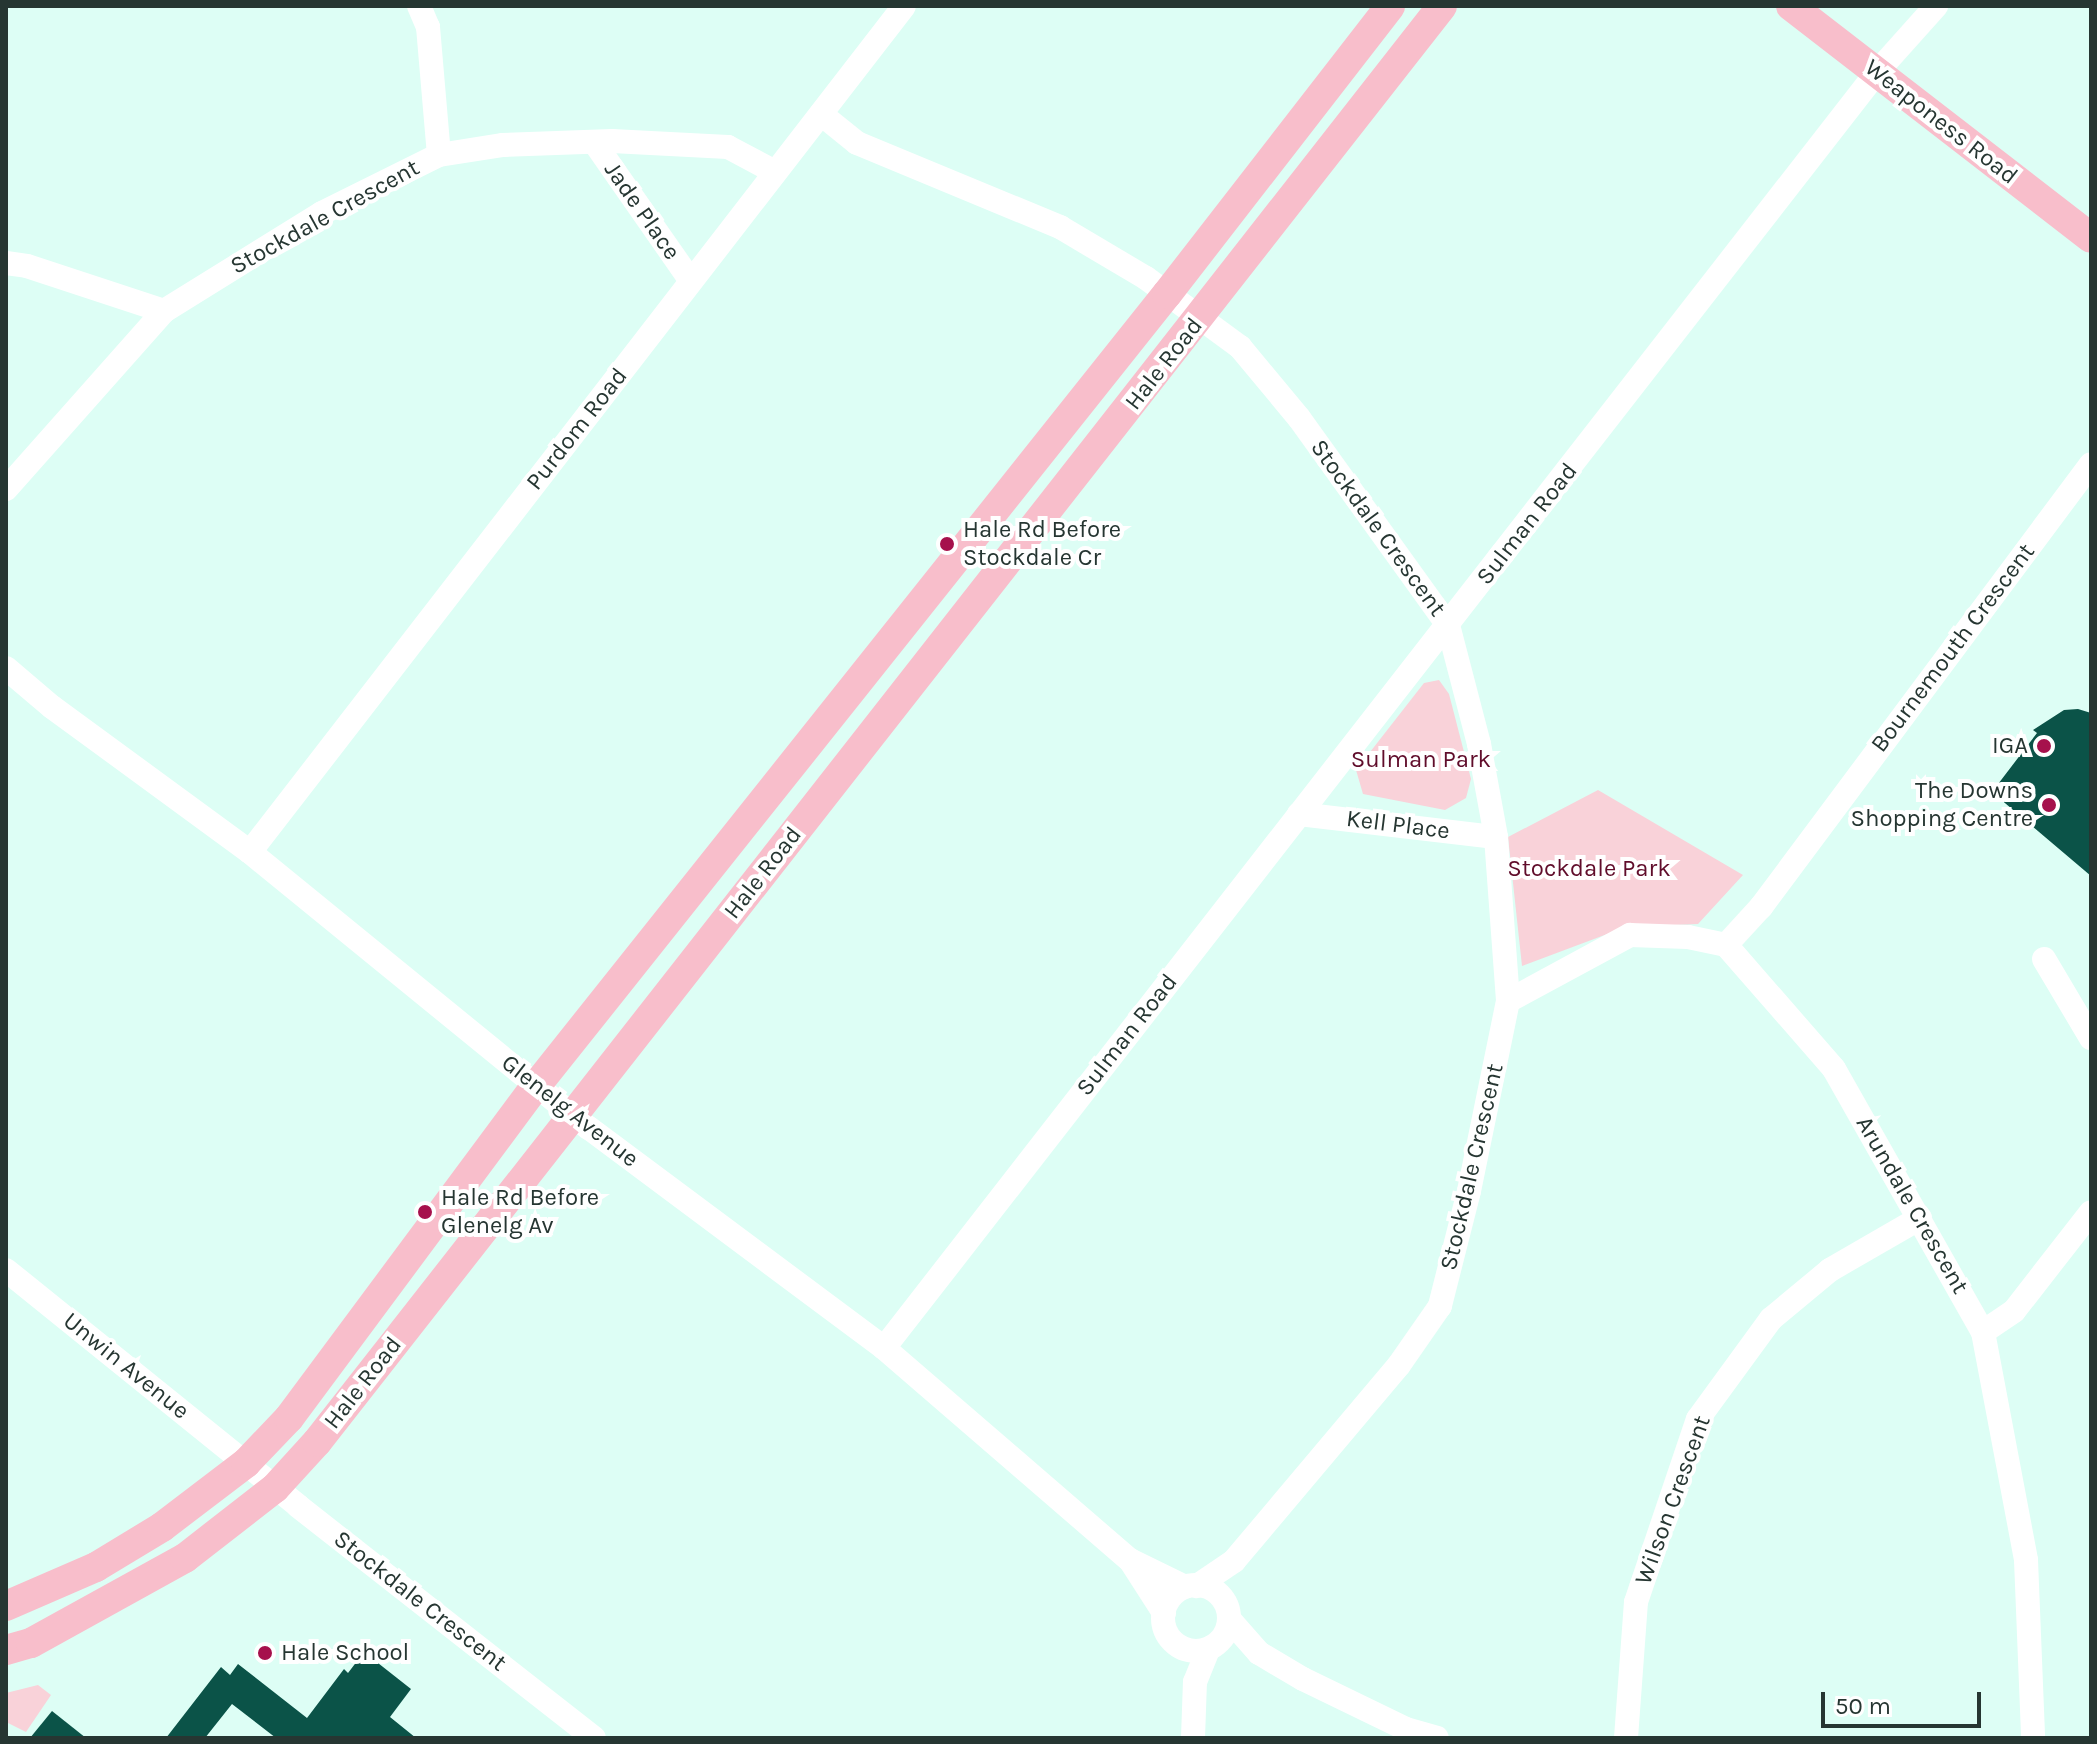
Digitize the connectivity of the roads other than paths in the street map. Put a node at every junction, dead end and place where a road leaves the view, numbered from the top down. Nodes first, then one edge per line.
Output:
1 (419, 6) edge
2 (904, 6) edge
3 (1390, 6) edge
4 (1442, 6) edge
5 (1791, 6) edge
6 (1825, 6) edge
7 (1936, 6) edge
8 (1884, 64) junction
9 (821, 114) junction
10 (594, 142) junction
11 (439, 155) junction
12 (775, 172) junction
13 (2091, 212) edge
14 (2091, 238) edge
15 (6, 263) edge
16 (691, 281) junction
17 (1167, 294) junction
18 (164, 311) junction
19 (1200, 317) junction
20 (2091, 464) edge
21 (6, 489) edge
22 (1448, 625) junction
23 (6, 668) edge
24 (1299, 814) junction
25 (1496, 837) junction
26 (250, 852) junction
27 (1726, 945) junction
28 (2044, 959) dead end
29 (1508, 1001) junction
30 (2091, 1038) edge
31 (536, 1086) junction
32 (573, 1116) junction
33 (2091, 1212) edge
34 (1920, 1218) junction
35 (6, 1270) edge
36 (1983, 1332) junction
37 (884, 1348) junction
38 (246, 1463) junction
39 (275, 1488) junction
40 (1130, 1560) junction
41 (1234, 1561) junction
42 (1191, 1586) junction
43 (6, 1606) edge
44 (1225, 1609) junction
45 (1164, 1613) junction
46 (1176, 1645) junction
47 (1210, 1648) junction
48 (6, 1650) edge
49 (1259, 1653) junction
50 (1195, 1682) junction
51 (594, 1738) edge
52 (1193, 1738) edge
53 (1437, 1738) edge
54 (1626, 1738) edge
55 (2033, 1738) edge

1 - 11 street
2 - 9 street, Purdom Road
3 - 17 main road, Hale Road
4 - 19 main road, Hale Road
5 - 8 main road, Weaponess Road
6 - 8 main road, Weaponess Road
7 - 8 street, Sulman Road
8 - 13 main road, Weaponess Road
8 - 14 main road, Weaponess Road
8 - 22 street, Sulman Road
9 - 12 street, Purdom Road
9 - 17 street, Stockdale Crescent
10 - 11 street, Stockdale Crescent
10 - 12 street, Stockdale Crescent
10 - 16 street, Jade Place
11 - 18 street, Stockdale Crescent
12 - 16 street, Purdom Road
15 - 18 street
16 - 26 street, Purdom Road
17 - 19 street, Stockdale Crescent
17 - 31 main road, Hale Road
18 - 21 street, Stockdale Crescent
19 - 22 street, Stockdale Crescent
19 - 32 main road, Hale Road
20 - 27 street, Bournemouth Crescent
22 - 24 street, Sulman Road
22 - 25 street, Stockdale Crescent
23 - 26 street, Glenelg Avenue
24 - 25 street, Kell Place
24 - 37 street, Sulman Road
25 - 29 street, Stockdale Crescent
26 - 31 street, Glenelg Avenue
27 - 29 street
27 - 34 street, Arundale Crescent
28 - 30 street
29 - 41 street, Stockdale Crescent
31 - 32 street, Glenelg Avenue
31 - 38 main road, Hale Road
32 - 37 street, Glenelg Avenue
32 - 39 main road, Hale Road
33 - 36 street
34 - 36 street, Arundale Crescent
34 - 54 street, Wilson Crescent
35 - 38 street, Unwin Avenue
36 - 55 street, Arundale Crescent
37 - 40 street, Glenelg Avenue
38 - 39 street, Stockdale Crescent
38 - 43 main road, Hale Road
39 - 48 main road, Hale Road
39 - 51 street, Stockdale Crescent
40 - 42 street, Glenelg Avenue
40 - 45 street, Glenelg Avenue
41 - 42 street, Stockdale Crescent
41 - 44 street, Stockdale Crescent
42 - 44 street, Glenelg Avenue
42 - 45 street
44 - 47 street
44 - 49 street, Glenelg Avenue
45 - 46 street, Glenelg Avenue
46 - 47 street, Glenelg Avenue
46 - 50 street
47 - 49 street, Glenelg Avenue
47 - 50 street
49 - 53 street, Glenelg Avenue
50 - 52 street

